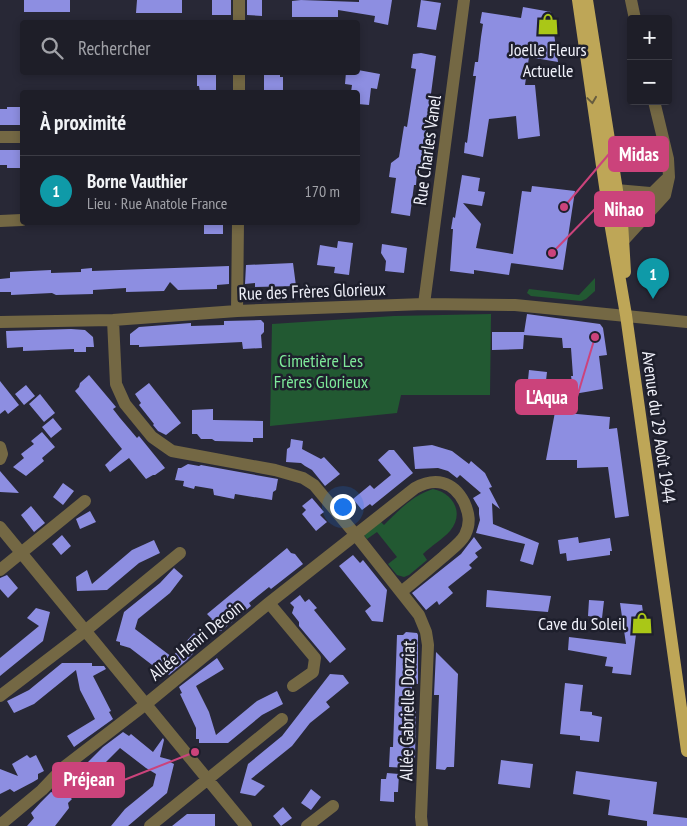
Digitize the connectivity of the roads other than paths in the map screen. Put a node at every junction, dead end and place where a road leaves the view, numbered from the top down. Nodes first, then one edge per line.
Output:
1 (239, 0) edge
2 (464, 0) edge
3 (578, 0) edge
4 (587, 0) edge
5 (631, 0) edge
6 (634, 15) edge
7 (239, 20) edge
8 (591, 59) junction
9 (239, 75) edge
10 (239, 90) edge
11 (655, 105) edge
12 (0, 137) edge
13 (20, 137) edge
14 (669, 177) junction
15 (616, 190) junction
16 (650, 193) junction
17 (20, 220) edge
18 (0, 222) edge
19 (238, 225) edge
20 (616, 225) junction
21 (623, 241) junction
22 (424, 304) junction
23 (237, 311) junction
24 (626, 315) junction
25 (113, 320) junction
26 (0, 322) edge
27 (687, 322) edge
28 (0, 447) edge
29 (0, 459) edge
30 (85, 500) dead end
31 (0, 527) edge
32 (355, 534) junction
33 (21, 553) junction
34 (180, 553) dead end
35 (0, 570) edge
36 (401, 592) junction
37 (269, 603) junction
38 (86, 631) junction
39 (293, 686) dead end
40 (0, 696) edge
41 (146, 704) junction
42 (282, 719) dead end
43 (687, 751) edge
44 (208, 779) junction
45 (333, 806) dead end
46 (0, 824) edge
47 (150, 826) edge
48 (246, 826) edge
49 (307, 826) edge
50 (422, 826) edge

1 - 7 street
2 - 22 street, Rue Charles Vanel
3 - 8 main road
4 - 8 main road
5 - 6 street
8 - 15 main road
8 -> 20 main road
9 - 10 street
11 - 14 street
12 - 13 street
14 - 16 street
14 - 21 street
15 - 16 street
15 - 20 main road
16 - 20 street
17 - 18 street
19 - 23 street
20 - 21 main road
20 - 24 main road
21 - 24 main road
22 - 23 street, Rue des Frères Glorieux
22 - 24 street, Rue des Frères Glorieux
23 - 25 street, Rue des Frères Glorieux
24 - 27 street, Rue des Frères Glorieux
24 - 43 main road, Avenue du 29 Août 1944
25 - 26 street, Rue des Frères Glorieux
25 - 32 street, Allée Gabrielle Dorziat
28 - 29 street
30 - 33 street
31 - 33 street
32 - 36 street, Allée Gabrielle Dorziat
32 - 36 street, Allée Henri Decoin
32 - 37 street, Allée Henri Decoin
33 - 35 street
33 - 38 street
34 - 38 street
36 - 50 street, Allée Gabrielle Dorziat
37 - 39 street, Allée Henri Decoin
37 - 41 street, Allée Henri Decoin
38 - 40 street
38 - 41 street
41 - 44 street
41 - 46 street, Allée Henri Decoin
42 - 44 street
44 - 47 street
44 - 48 street
45 - 49 street

